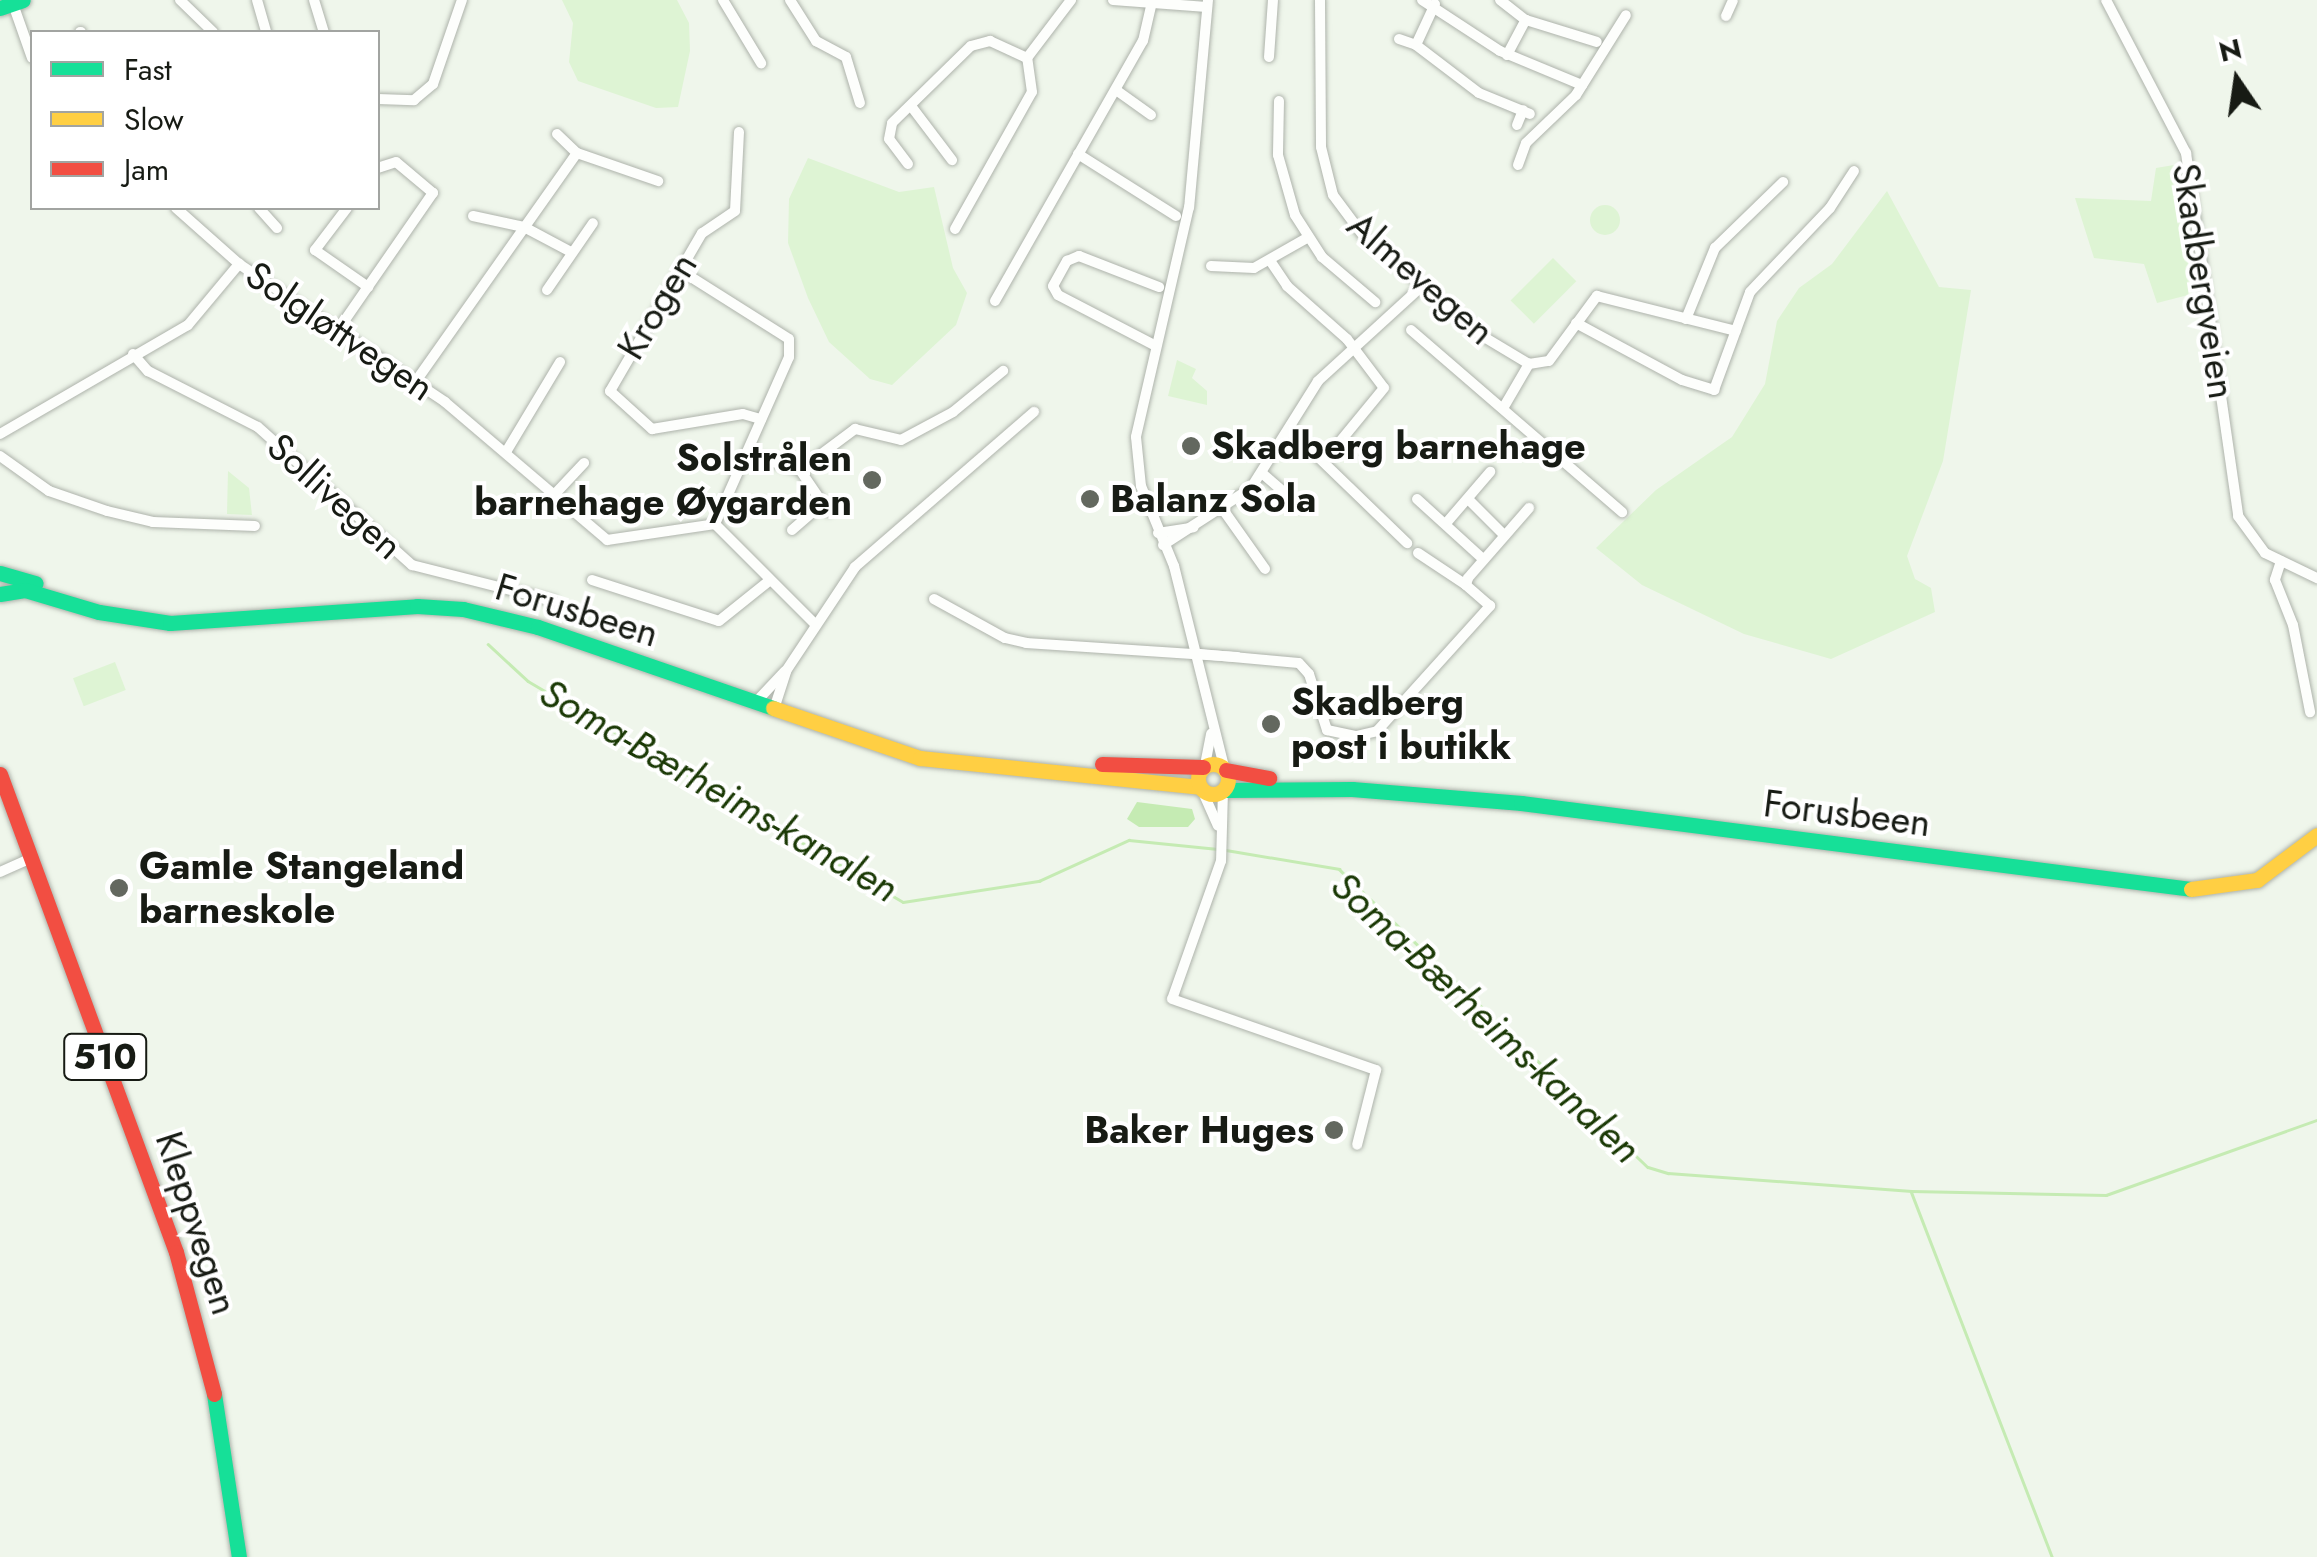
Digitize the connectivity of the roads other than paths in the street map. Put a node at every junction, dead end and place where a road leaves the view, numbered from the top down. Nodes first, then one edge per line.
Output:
1 (180, 0) edge
2 (257, 0) edge
3 (314, 0) edge
4 (462, 0) edge
5 (722, 0) edge
6 (791, 0) edge
7 (1071, 0) edge
8 (1113, 0) edge
9 (1273, 0) edge
10 (1320, 0) edge
11 (1422, 0) edge
12 (1500, 0) edge
13 (1733, 0) edge
14 (2106, 0) edge
15 (1133, 1) edge
16 (1152, 3) junction
17 (1208, 3) edge
18 (12, 4) edge
19 (1434, 4) junction
20 (1626, 15) dead end
21 (1726, 16) dead end
22 (1526, 20) junction
23 (211, 30) edge
24 (265, 30) edge
25 (323, 30) edge
26 (1398, 39) dead end
27 (1597, 42) dead end
28 (1416, 45) junction
29 (30, 51) edge
30 (1508, 55) junction
31 (1269, 56) dead end
32 (1028, 58) junction
33 (761, 63) dead end
34 (1582, 85) junction
35 (1116, 90) junction
36 (380, 100) edge
37 (1279, 101) dead end
38 (860, 103) dead end
39 (911, 106) junction
40 (1151, 115) dead end
41 (1517, 125) dead end
42 (739, 132) dead end
43 (557, 134) dead end
44 (578, 153) junction
45 (1078, 154) junction
46 (952, 160) dead end
47 (908, 164) dead end
48 (1518, 165) dead end
49 (380, 167) edge
50 (1854, 171) dead end
51 (658, 181) dead end
52 (1784, 182) dead end
53 (178, 210) edge
54 (261, 210) edge
55 (345, 210) edge
56 (474, 216) dead end
57 (1176, 216) dead end
58 (594, 224) dead end
59 (524, 226) junction
60 (277, 228) dead end
61 (955, 229) dead end
62 (1307, 238) junction
63 (571, 252) junction
64 (1271, 262) junction
65 (239, 264) junction
66 (1212, 266) dead end
67 (682, 272) junction
68 (1422, 286) junction
69 (368, 287) junction
70 (1159, 287) dead end
71 (547, 290) dead end
72 (995, 301) dead end
73 (1376, 302) dead end
74 (1686, 319) junction
75 (1576, 323) junction
76 (338, 330) junction
77 (1411, 330) dead end
78 (1736, 332) junction
79 (1156, 346) junction
80 (1353, 346) junction
81 (133, 354) junction
82 (560, 362) dead end
83 (1529, 364) junction
84 (1003, 370) dead end
85 (416, 380) junction
86 (1505, 405) junction
87 (1034, 412) dead end
88 (761, 419) junction
89 (1290, 430) junction
90 (0, 434) edge
91 (506, 452) junction
92 (747, 454) junction
93 (0, 456) edge
94 (1324, 461) junction
95 (584, 463) dead end
96 (800, 470) junction
97 (1490, 472) dead end
98 (1263, 474) junction
99 (554, 495) junction
100 (1416, 498) dead end
101 (1469, 500) junction
102 (1301, 507) dead end
103 (1529, 508) dead end
104 (1224, 511) junction
105 (1622, 512) dead end
106 (1448, 522) junction
107 (715, 524) junction
108 (256, 526) dead end
109 (1200, 526) junction
110 (792, 530) dead end
111 (1158, 532) junction
112 (1502, 533) junction
113 (1407, 543) dead end
114 (1163, 546) junction
115 (1418, 552) dead end
116 (1483, 559) junction
117 (2280, 562) junction
118 (1265, 569) dead end
119 (0, 573) edge
120 (2317, 578) edge
121 (592, 580) dead end
122 (768, 582) junction
123 (1466, 585) junction
124 (0, 594) edge
125 (934, 599) dead end
126 (554, 601) dead end
127 (221, 621) junction
128 (815, 624) junction
129 (1200, 654) junction
130 (786, 671) junction
131 (756, 702) junction
132 (774, 709) junction
133 (2310, 712) dead end
134 (1210, 713) junction
135 (901, 750) junction
136 (1204, 766) junction
137 (1225, 769) junction
138 (0, 774) edge
139 (1201, 789) junction
140 (1352, 789) junction
141 (1224, 790) junction
142 (1219, 828) junction
143 (2317, 835) edge
144 (32, 858) junction
145 (0, 872) edge
146 (1356, 1145) dead end
147 (237, 1557) edge

1 - 23 street
2 - 24 street
3 - 25 street
4 - 36 street
5 - 33 street
6 - 38 street
7 - 32 street
8 - 15 street
9 - 31 street
10 - 68 street, Almevegen
11 - 19 street
12 - 22 street
13 - 21 street
14 - 117 street, Skadbergveien
15 - 16 street
16 - 17 street
16 - 35 street
17 - 79 street
18 - 29 street
19 - 28 street
19 - 30 street
20 - 34 street
22 - 27 street
22 - 30 street
26 - 28 street
28 - 41 street
30 - 34 street
32 - 39 street
32 - 61 street
34 - 48 street
35 - 40 street
35 - 45 street
37 - 62 street
39 - 46 street
39 - 47 street
42 - 67 street, Krogen
43 - 44 street
44 - 51 street
44 - 59 street
45 - 57 street
45 - 72 street
49 - 69 street
50 - 78 street
52 - 74 street
53 - 65 street, Solgløttvegen
54 - 60 street
55 - 69 street
56 - 59 street
58 - 63 street
59 - 63 street
59 - 85 street
62 - 64 street
62 - 73 street
63 - 71 street
64 - 66 street
64 - 80 street
65 - 76 street, Solgløttvegen
65 - 81 street
67 - 88 street
67 - 88 street, Krogen
68 - 80 street
68 - 83 street, Almevegen
69 - 76 street
70 - 79 street
74 - 75 street
74 - 78 street
75 - 78 street
75 - 83 street
76 - 85 street, Solgløttvegen
77 - 86 street
79 - 111 street
80 - 89 street
80 - 94 street
81 - 90 street
81 - 126 street, Sollivegen
82 - 91 street
83 - 86 street
84 - 96 street
85 - 91 street, Solgløttvegen
86 - 105 street
87 - 128 street
88 - 92 street
89 - 94 street
89 - 98 street
91 - 99 street, Solgløttvegen
92 - 96 street
92 - 107 street
93 - 108 street
94 - 113 street
95 - 99 street
96 - 110 street
97 - 101 street
98 - 102 street
98 - 104 street
99 - 107 street, Solgløttvegen
100 - 106 street
101 - 106 street
101 - 112 street
103 - 112 street
104 - 109 street
104 - 118 street
106 - 116 street
107 - 122 street
109 - 111 street
109 - 114 street
111 - 114 street
112 - 116 street
114 - 129 street
115 - 123 street
116 - 123 street
117 - 120 street, Skadbergveien
117 - 133 street
119 - 127 main road, Forusbeen
121 - 122 street
122 - 128 street
123 - 129 street
124 - 127 main road, Forusbeen
125 - 129 street
127 - 131 main road, Forusbeen
128 - 130 street
129 - 134 street
130 - 131 street
130 - 132 street
131 - 132 main road, Forusbeen
132 - 135 main road, Forusbeen
134 - 136 street
134 - 137 street
135 - 136 main road, Forusbeen
135 - 139 main road, Forusbeen
136 - 137 main road, Forusbeen
136 - 139 main road
137 - 140 main road, Forusbeen
137 - 141 main road
138 - 144 main road, Kleppvegen / 510
139 - 141 main road, Forusbeen
139 - 142 street
140 - 141 main road, Forusbeen
140 - 143 main road, Forusbeen
141 - 142 street
142 - 146 street
144 - 145 street
144 - 147 main road, Kleppvegen / 510

